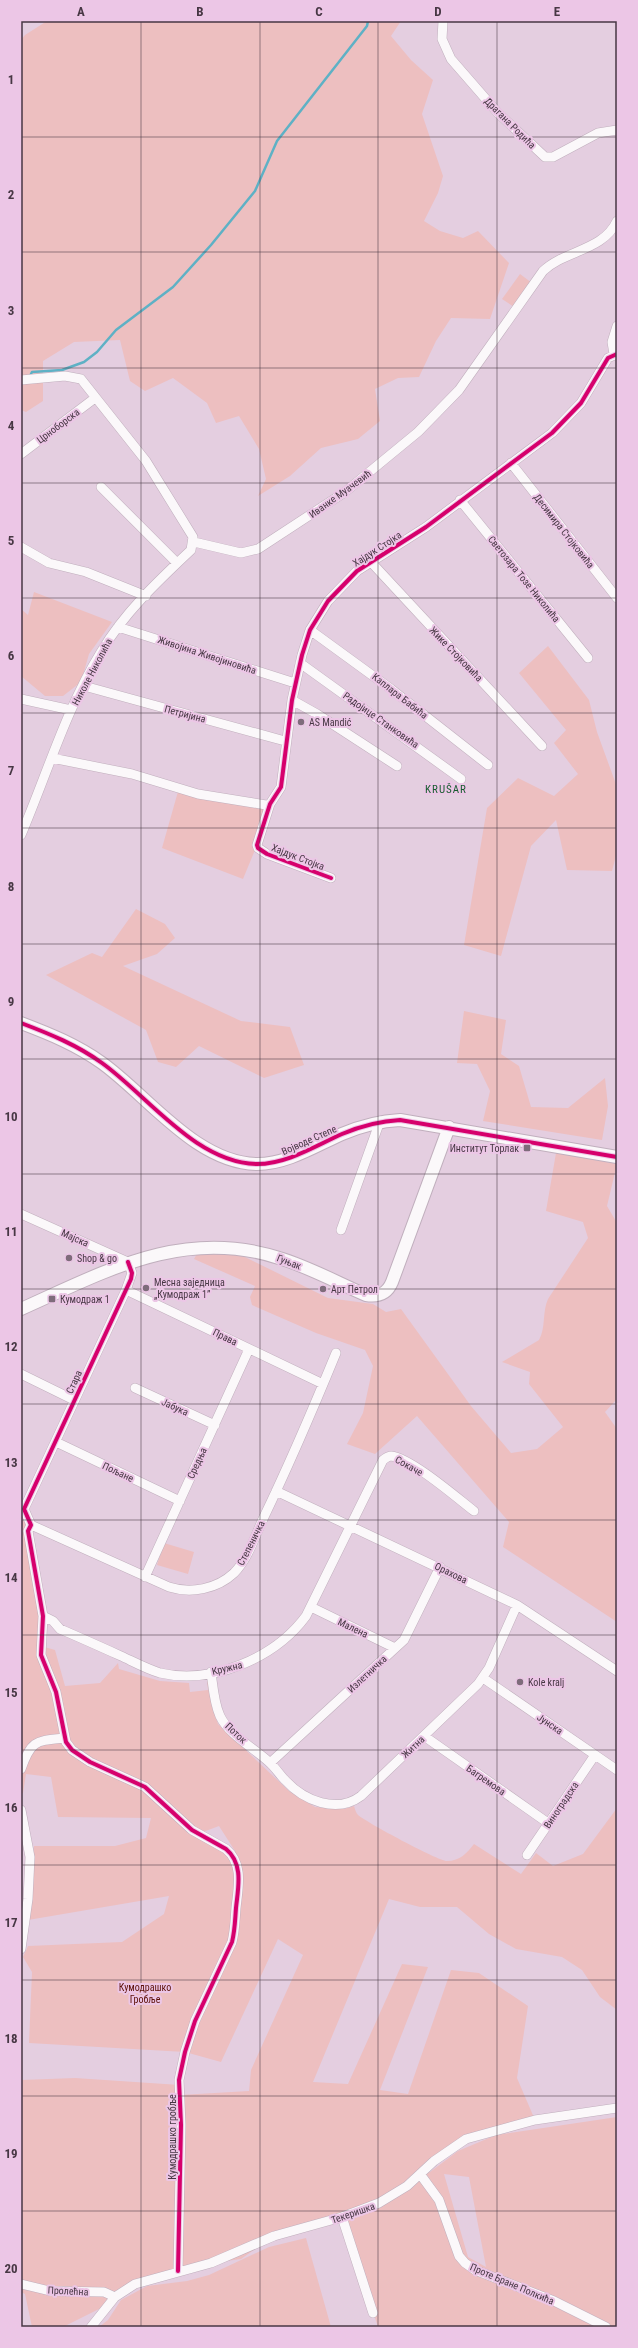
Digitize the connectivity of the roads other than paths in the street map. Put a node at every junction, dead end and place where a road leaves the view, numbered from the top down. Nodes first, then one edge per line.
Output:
1 (443, 21) edge
2 (617, 130) edge
3 (616, 224) edge
4 (617, 326) edge
5 (615, 354) edge
6 (21, 380) edge
7 (95, 398) junction
8 (21, 454) edge
9 (511, 464) junction
10 (101, 487) dead end
11 (460, 500) junction
12 (194, 542) junction
13 (21, 547) edge
14 (371, 562) junction
15 (177, 563) junction
16 (146, 596) junction
17 (617, 598) edge
18 (118, 627) junction
19 (310, 630) junction
20 (588, 658) dead end
21 (300, 663) junction
22 (295, 683) junction
23 (84, 686) junction
24 (21, 699) edge
25 (292, 700) junction
26 (71, 710) junction
27 (285, 741) junction
28 (542, 746) dead end
29 (52, 758) junction
30 (488, 765) dead end
31 (397, 766) dead end
32 (461, 779) dead end
33 (270, 804) junction
34 (21, 835) edge
35 (331, 878) dead end
36 (21, 1024) edge
37 (380, 1121) junction
38 (449, 1127) junction
39 (617, 1157) edge
40 (21, 1214) edge
41 (341, 1230) dead end
42 (128, 1262) junction
43 (126, 1290) junction
44 (21, 1308) edge
45 (249, 1349) junction
46 (336, 1353) dead end
47 (21, 1374) edge
48 (323, 1384) junction
49 (135, 1388) dead end
50 (74, 1400) junction
51 (215, 1425) junction
52 (56, 1442) junction
53 (276, 1491) junction
54 (180, 1501) junction
55 (474, 1511) dead end
56 (30, 1525) junction
57 (351, 1526) junction
58 (440, 1567) junction
59 (145, 1576) junction
60 (517, 1605) junction
61 (311, 1607) junction
62 (43, 1616) junction
63 (395, 1648) junction
64 (617, 1671) edge
65 (211, 1672) junction
66 (483, 1678) junction
67 (424, 1736) junction
68 (64, 1738) junction
69 (595, 1755) junction
70 (270, 1763) junction
71 (21, 1769) edge
72 (617, 1770) edge
73 (21, 1810) edge
74 (548, 1823) junction
75 (527, 1855) dead end
76 (21, 1949) edge
77 (617, 2108) edge
78 (420, 2174) junction
79 (342, 2217) junction
80 (178, 2271) junction
81 (21, 2284) edge
82 (116, 2297) junction
83 (373, 2313) dead end
84 (92, 2327) edge
85 (606, 2327) edge

1 - 2 street, Драгана Родића
3 - 12 street, Иванке Муачевић
4 - 5 street, Хајдук Стојка
5 - 9 street, Хајдук Стојка
6 - 7 street
7 - 8 street, Црноборска
7 - 12 street
9 - 11 street, Хајдук Стојка
9 - 17 street, Десимира Стојковића
10 - 15 street
11 - 14 street, Хајдук Стојка
11 - 20 street, Светозара Тозе Николића
12 - 15 street, Николе Николића
13 - 16 street
14 - 19 street, Хајдук Стојка
14 - 28 street, Жике Стојковића
15 - 16 street, Николе Николића
16 - 18 street, Николе Николића
18 - 22 street, Живојина Живојиновића
18 - 23 street, Николе Николића
19 - 21 street, Хајдук Стојка
19 - 30 street, Каплара Бабића
21 - 22 street, Хајдук Стојка
21 - 32 street, Радојице Станковића
22 - 25 street, Хајдук Стојка
23 - 26 street, Николе Николића
23 - 27 street, Петријина
24 - 26 street, Николе Николића
25 - 27 street, Хајдук Стојка
25 - 31 street
26 - 29 street
27 - 33 street, Хајдук Стојка
29 - 33 street
29 - 34 street
33 - 35 street, Хајдук Стојка
36 - 37 street, Војводе Степе
37 - 38 street, Војводе Степе
37 - 41 street
38 - 39 street, Војводе Степе
38 - 42 street, Гуњак
40 - 42 street, Мајска
42 - 43 street, Стара
42 - 44 street, Гуњак
43 - 45 street, Права
43 - 50 street, Стара
45 - 48 street, Права
45 - 51 street, Средња
46 - 48 street, Степеничка
47 - 50 street
48 - 53 street, Степеничка
49 - 51 street, Јабука
50 - 52 street, Стара
51 - 54 street, Средња
52 - 54 street, Пољане
52 - 56 street, Стара
53 - 57 street, Орахова
53 - 59 street, Степеничка
54 - 59 street, Средња
55 - 57 street, Сокаче
56 - 59 street, Степеничка
56 - 62 street
57 - 58 street, Орахова
57 - 61 street, Кружна
58 - 60 street, Орахова
58 - 63 street, Излетничка
60 - 64 street, Орахова
60 - 66 street, Житна
61 - 63 street, Малена
61 - 65 street, Кружна
62 - 65 street, Кружна
62 - 68 street
63 - 70 street, Излетничка
65 - 70 street, Поток
66 - 67 street, Житна
66 - 69 street, Јунска
67 - 70 street, Житна
67 - 74 street, Багремова
68 - 71 street
68 - 80 street, Кумодрашко гробље
69 - 72 street, Јунска
69 - 74 street, Виноградска
73 - 76 street
74 - 75 street, Виноградска
77 - 78 street, Текеришка
78 - 79 street, Текеришка
78 - 85 street, Проте Бране Полкића
79 - 80 street, Текеришка
79 - 83 street
80 - 82 street, Текеришка
81 - 82 street, Пролећна
82 - 84 street, Текеришка

